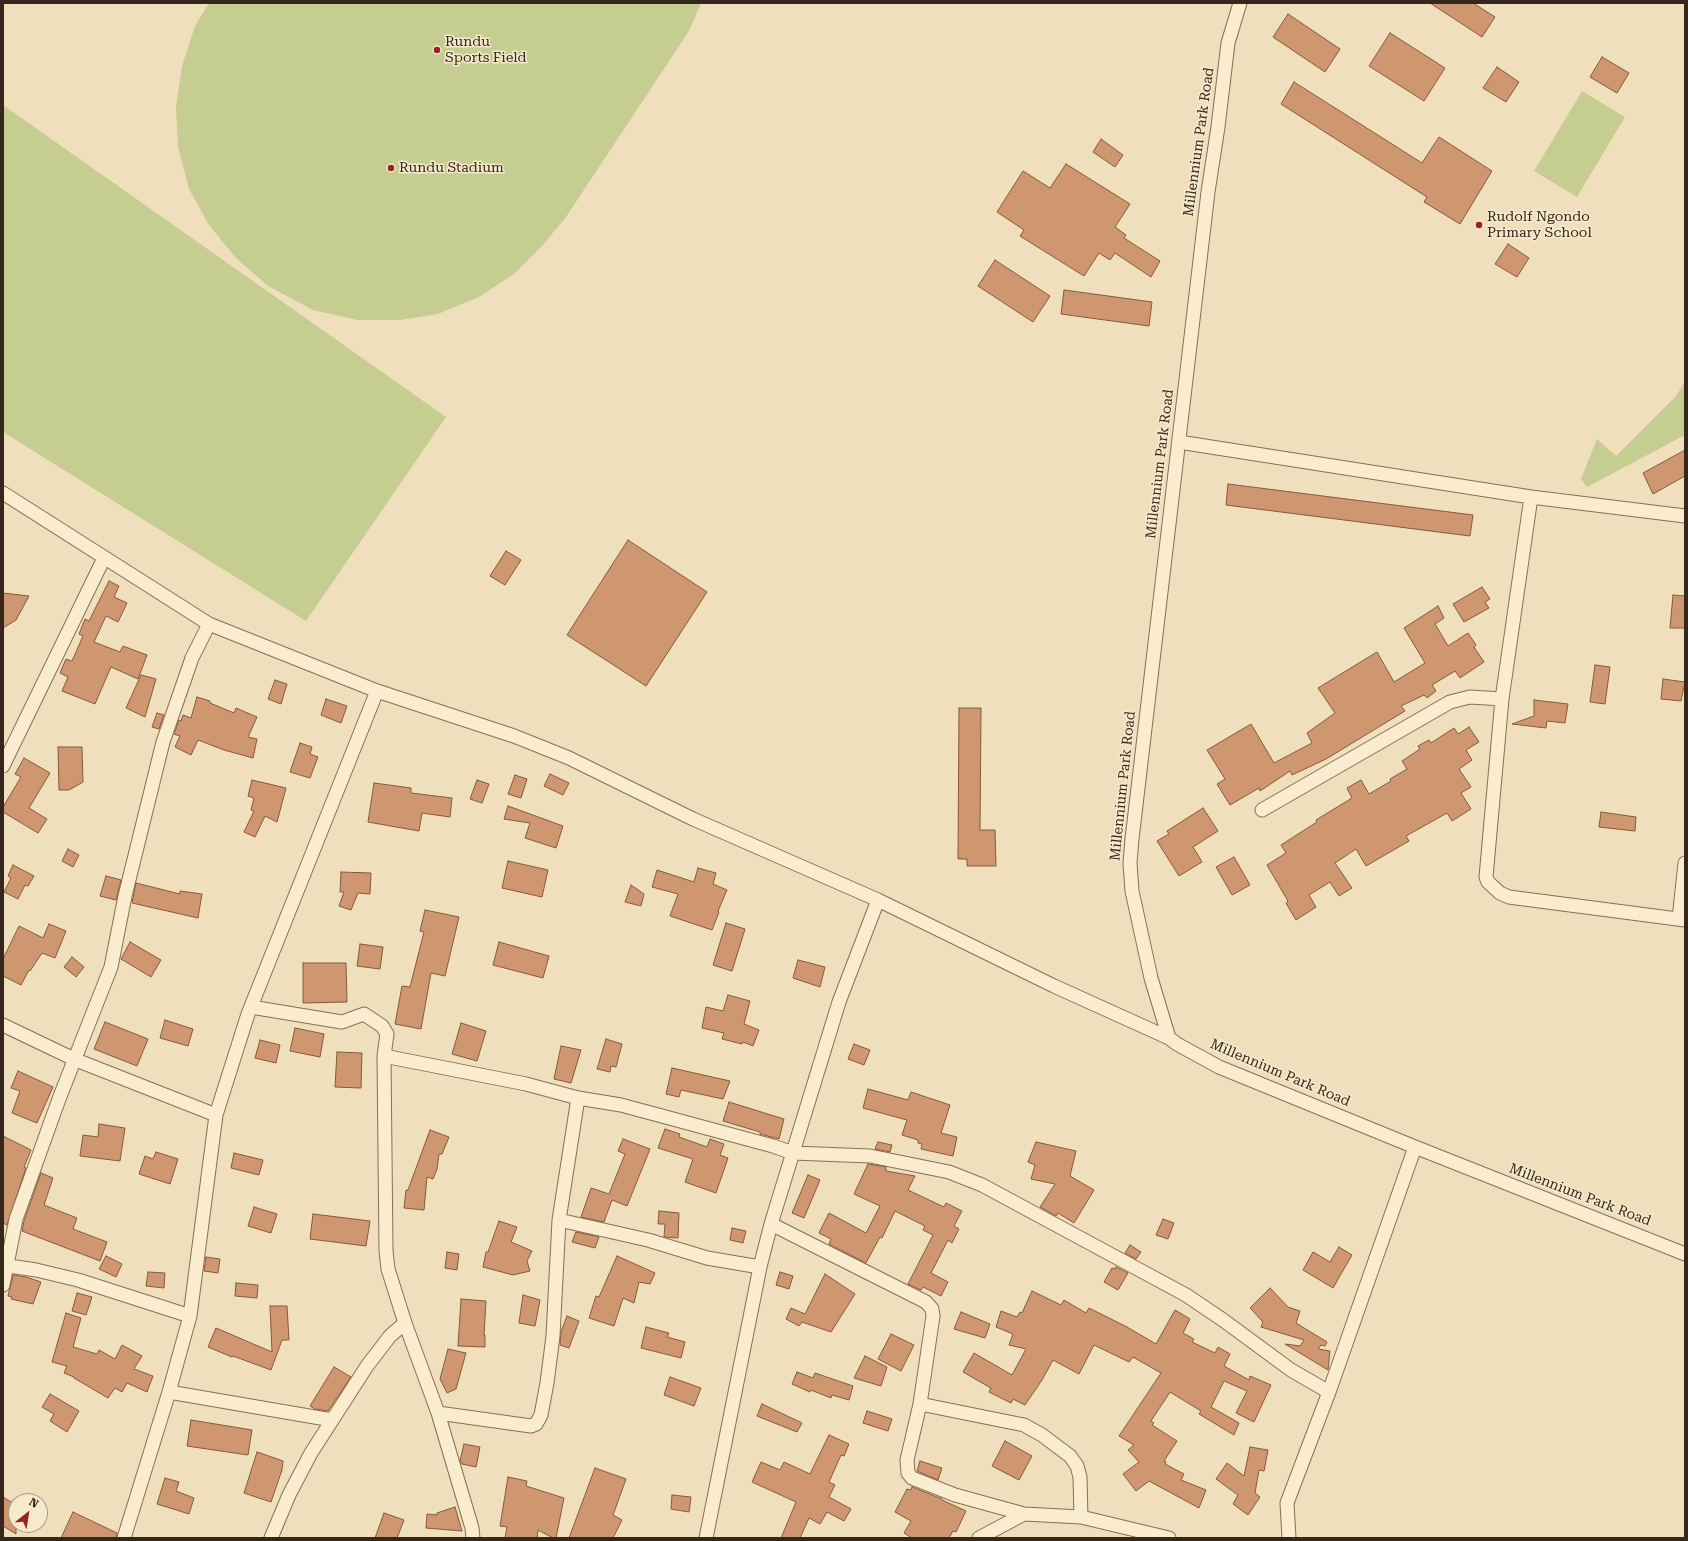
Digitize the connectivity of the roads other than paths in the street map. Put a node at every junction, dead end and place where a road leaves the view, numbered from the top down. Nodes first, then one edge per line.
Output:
1 (1240, 3) edge
2 (1179, 442) junction
3 (3, 492) edge
4 (1531, 497) junction
5 (1685, 516) edge
6 (104, 558) junction
7 (209, 624) junction
8 (377, 691) junction
9 (1502, 699) junction
10 (3, 766) edge
11 (1262, 810) dead end
12 (1685, 863) edge
13 (878, 900) junction
14 (1682, 920) edge
15 (251, 1007) junction
16 (3, 1025) edge
17 (1169, 1038) junction
18 (384, 1056) junction
19 (76, 1060) junction
20 (578, 1098) junction
21 (216, 1115) junction
22 (1415, 1148) junction
23 (794, 1153) junction
24 (559, 1220) junction
25 (771, 1224) junction
26 (1685, 1254) edge
27 (5, 1265) edge
28 (760, 1267) junction
29 (3, 1285) edge
30 (190, 1316) junction
31 (405, 1323) junction
32 (169, 1392) junction
33 (1329, 1392) junction
34 (920, 1404) junction
35 (438, 1413) junction
36 (332, 1420) junction
37 (1024, 1514) junction
38 (1081, 1517) junction
39 (124, 1538) edge
40 (271, 1538) edge
41 (473, 1538) edge
42 (706, 1538) edge
43 (979, 1538) edge
44 (1169, 1538) edge
45 (1289, 1538) edge

1 - 2 street, Millennium Park Road
2 - 4 street
2 - 17 street, Millennium Park Road
3 - 6 street
4 - 5 street
4 - 9 street
6 - 7 street
6 - 10 street
7 - 8 street
7 - 19 street
8 - 13 street
8 - 15 street
9 - 11 street
9 - 14 street
12 - 14 street
13 - 17 street
13 - 23 street
15 - 18 street
15 - 21 street
16 - 19 street
17 - 22 street, Millennium Park Road
18 - 20 street
18 - 31 street
19 - 21 street
19 - 27 street
20 - 23 street
20 - 24 street
21 - 30 street
22 - 26 street, Millennium Park Road
22 - 33 street
23 - 25 street
23 - 33 street
24 - 28 street
24 - 35 street
25 - 28 street
25 - 34 street
27 - 29 street
27 - 30 street
28 - 42 street
30 - 32 street
31 - 35 street
31 - 36 street
32 - 36 street
32 - 39 street
33 - 45 street
34 - 37 street
34 - 38 street
35 - 41 street
36 - 40 street
37 - 38 street
37 - 43 street
38 - 44 street

